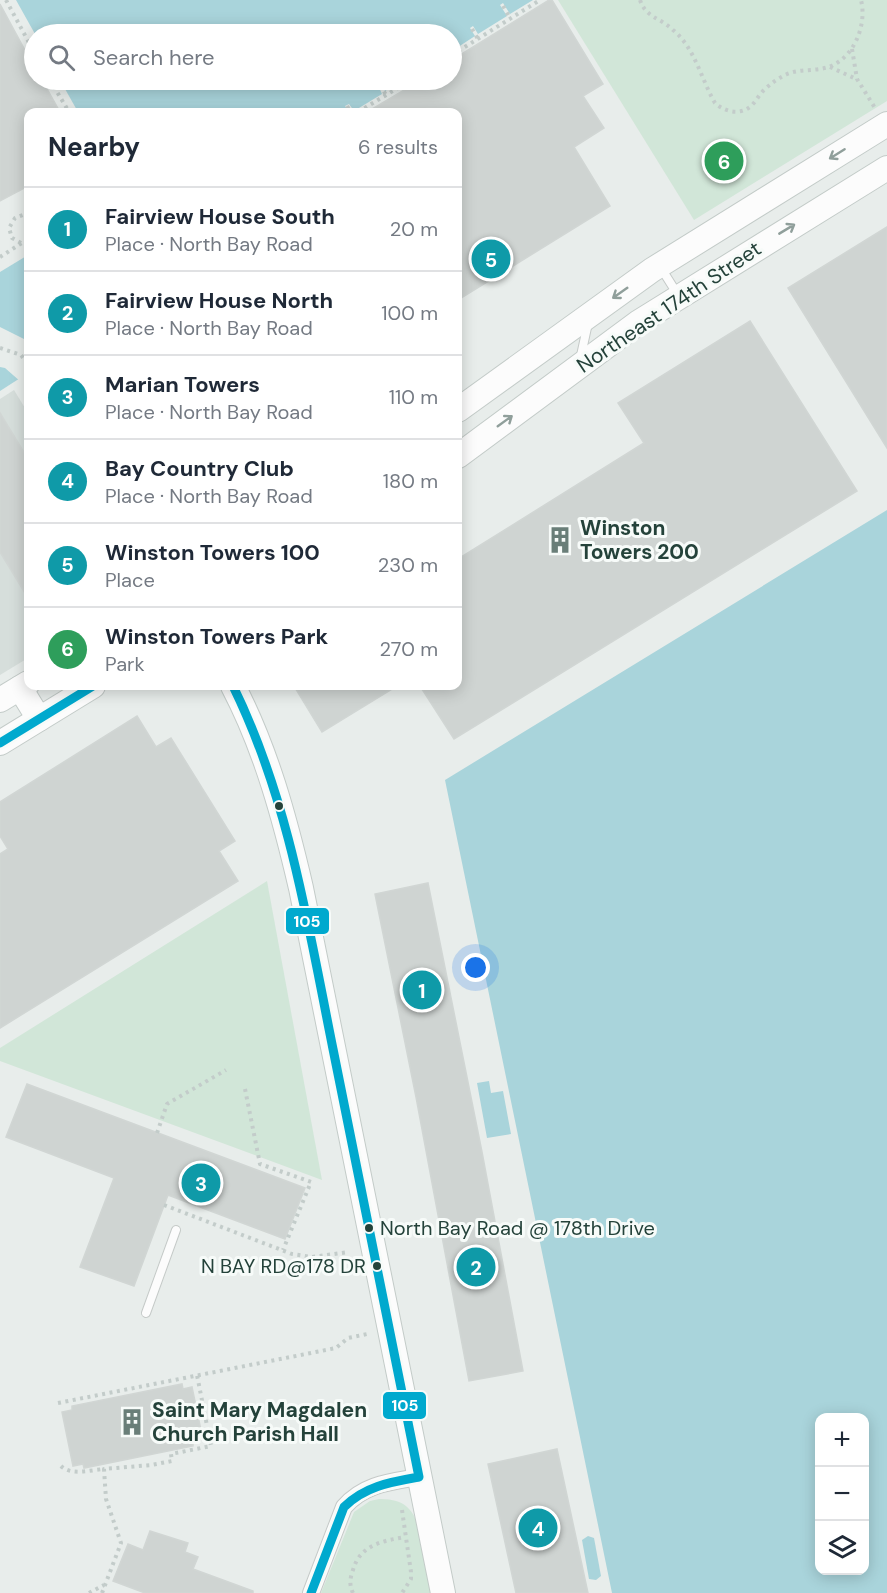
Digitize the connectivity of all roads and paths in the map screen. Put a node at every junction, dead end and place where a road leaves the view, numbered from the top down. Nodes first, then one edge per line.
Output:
1 (6, 0) edge
2 (540, 0) edge
3 (639, 0) edge
4 (861, 0) edge
5 (503, 6) dead end
6 (510, 18) junction
7 (472, 29) dead end
8 (24, 33) edge
9 (478, 39) junction
10 (852, 48) junction
11 (462, 49) edge
12 (830, 67) junction
13 (857, 80) junction
14 (56, 90) edge
15 (383, 90) edge
16 (394, 90) edge
17 (386, 95) junction
18 (67, 108) edge
19 (365, 108) edge
20 (883, 118) edge
21 (887, 168) edge
22 (24, 215) edge
23 (24, 241) edge
24 (21, 243) junction
25 (0, 257) edge
26 (659, 266) junction
27 (678, 296) junction
28 (589, 314) junction
29 (0, 348) edge
30 (24, 359) edge
31 (579, 366) junction
32 (462, 407) edge
33 (462, 453) edge
34 (16, 690) edge
35 (86, 690) edge
36 (235, 690) edge
37 (39, 719) junction
38 (0, 743) edge
39 (226, 1070) dead end
40 (245, 1089) dead end
41 (157, 1133) dead end
42 (164, 1205) dead end
43 (176, 1230) dead end
44 (283, 1250) junction
45 (349, 1252) dead end
46 (146, 1313) dead end
47 (367, 1334) dead end
48 (197, 1375) junction
49 (58, 1403) dead end
50 (61, 1466) dead end
51 (104, 1469) junction
52 (419, 1477) junction
53 (401, 1503) dead end
54 (405, 1537) junction
55 (105, 1585) junction
56 (89, 1593) edge
57 (102, 1593) edge
58 (311, 1593) edge
59 (352, 1593) edge
60 (402, 1593) edge
61 (443, 1593) edge

1 - 8 path
2 - 6 path
3 - 12 path
4 - 10 path
5 - 6 path
6 - 9 path
7 - 9 path
9 - 11 path
10 - 12 path
10 - 13 path
12 - 13 path
13 - 20 path
14 - 18 path
15 - 17 path
16 - 17 path
17 - 19 path
20 -> 26 street, Northeast 174th Street
27 -> 21 street, Northeast 174th Street
22 - 24 path
23 - 24 path
24 - 25 path
26 - 27 lane
26 -> 28 street, Northeast 174th Street
27 - 31 street, Northeast 174th Street
28 - 31 lane
28 - 32 street, Northeast 174th Street
29 - 30 path
33 -> 31 street, Northeast 174th Street
34 - 37 street
35 - 37 street
36 - 52 street
37 - 38 street
39 - 41 path
40 - 44 path
42 - 44 path
43 - 46 lane
44 - 45 path
47 - 48 path
48 - 49 path
48 - 51 path
50 - 51 path
51 - 55 path
52 - 58 street
52 - 61 street
53 - 54 path
54 - 59 path
54 - 60 path
55 - 56 path
55 - 57 path

